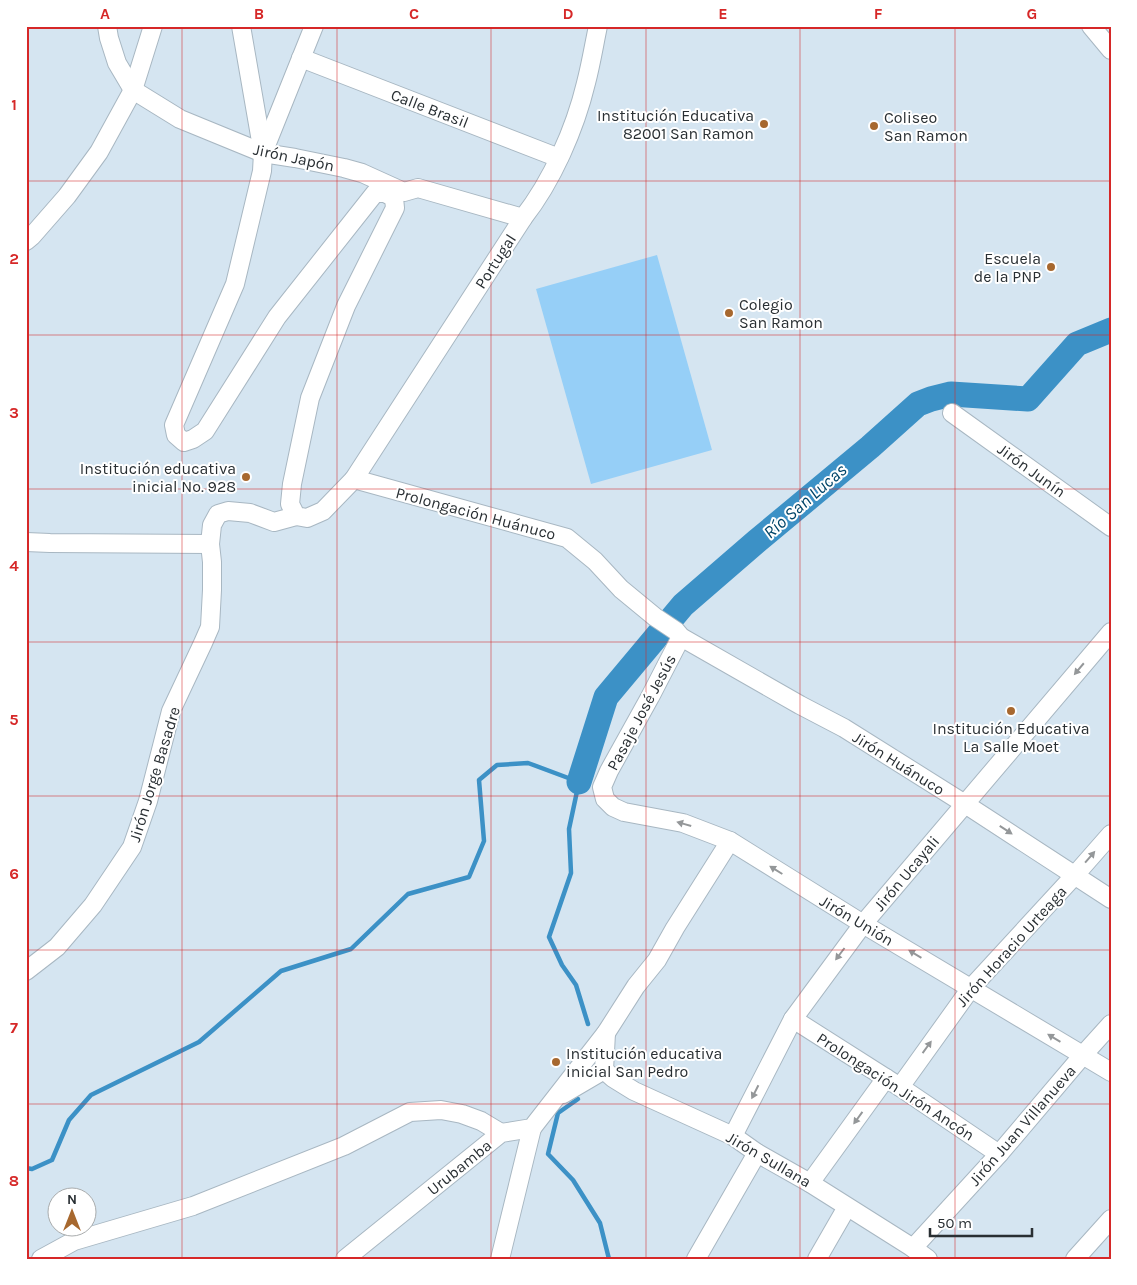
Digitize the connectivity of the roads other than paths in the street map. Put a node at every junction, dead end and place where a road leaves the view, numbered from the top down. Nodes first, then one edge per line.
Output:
1 (107, 26) edge
2 (153, 26) edge
3 (241, 26) edge
4 (314, 26) edge
5 (598, 26) edge
6 (1091, 26) edge
7 (1111, 50) edge
8 (301, 58) junction
9 (133, 90) junction
10 (263, 153) junction
11 (559, 158) junction
12 (399, 195) junction
13 (523, 218) junction
14 (26, 241) edge
15 (952, 413) dead end
16 (354, 479) junction
17 (296, 516) junction
18 (1111, 527) edge
19 (26, 542) edge
20 (210, 544) junction
21 (1111, 632) edge
22 (678, 634) junction
23 (602, 787) joint
24 (965, 804) junction
25 (1111, 834) edge
26 (730, 841) junction
27 (1075, 875) junction
28 (1111, 899) edge
29 (863, 924) junction
30 (26, 972) edge
31 (971, 988) junction
32 (793, 1019) junction
33 (1111, 1024) edge
34 (606, 1033) junction
35 (1083, 1055) junction
36 (604, 1070) junction
37 (1111, 1072) edge
38 (893, 1083) junction
39 (556, 1098) junction
40 (532, 1128) junction
41 (501, 1133) junction
42 (733, 1136) junction
43 (757, 1153) junction
44 (999, 1154) junction
45 (810, 1183) junction
46 (847, 1207) junction
47 (1110, 1220) edge
48 (913, 1248) junction
49 (347, 1258) edge
50 (41, 1259) edge
51 (500, 1259) edge
52 (696, 1259) edge
53 (817, 1259) edge
54 (928, 1259) edge
55 (1075, 1259) edge

1 - 9 street
2 - 9 street
3 - 10 street
4 - 8 street
5 - 11 street, Portugal
6 - 7 street
8 - 10 street
8 - 11 street, Calle Brasil
9 - 10 street, Jirón Japón
9 - 14 street
10 - 12 street, Jirón Japón
10 - 12 street
11 - 13 street, Portugal
12 - 13 street, Jirón Japón
12 - 17 street
13 - 16 street, Portugal
15 - 18 street, Jirón Junín
16 - 17 street, Portugal
16 - 22 street, Prolongación Huánuco
17 - 20 street, Jirón Jorge Basadre
19 - 20 street
20 - 30 street, Jirón Jorge Basadre
21 -> 24 street, Jirón Ucayali
22 - 23 street, Pasaje José Jesús
22 - 24 street, Jirón Huánuco
26 -> 23 street, Jirón Unión
24 -> 27 street, Jirón Huánuco
24 - 29 street, Jirón Ucayali
27 -> 25 street, Jirón Horacio Urteaga
29 -> 26 street, Jirón Unión
26 - 34 street
27 - 28 street, Jirón Huánuco
27 - 31 street, Jirón Horacio Urteaga
31 -> 29 street, Jirón Unión
29 -> 32 street, Jirón Ucayali
35 -> 31 street, Jirón Unión
38 -> 31 street, Jirón Horacio Urteaga
32 - 38 street, Prolongación Jirón Ancón
32 -> 42 street, Jirón Ucayali
33 - 35 street, Jirón Juan Villanueva
34 - 36 street
34 - 39 street
35 - 37 street, Jirón Unión
35 - 44 street, Jirón Juan Villanueva
36 - 39 street
36 - 42 street, Jirón Sullana
38 - 44 street, Prolongación Jirón Ancón
38 -> 45 street, Jirón Horacio Urteaga
39 - 40 street
40 - 41 street, Urubamba
40 - 51 street
41 - 49 street, Urubamba
41 - 50 street
42 - 43 street, Jirón Sullana
43 - 45 street, Jirón Sullana
43 - 52 street
44 - 48 street, Jirón Juan Villanueva
45 - 46 street, Jirón Sullana
46 - 48 street, Jirón Sullana
46 - 53 street
47 - 55 street
48 - 54 street, Jirón Sullana

